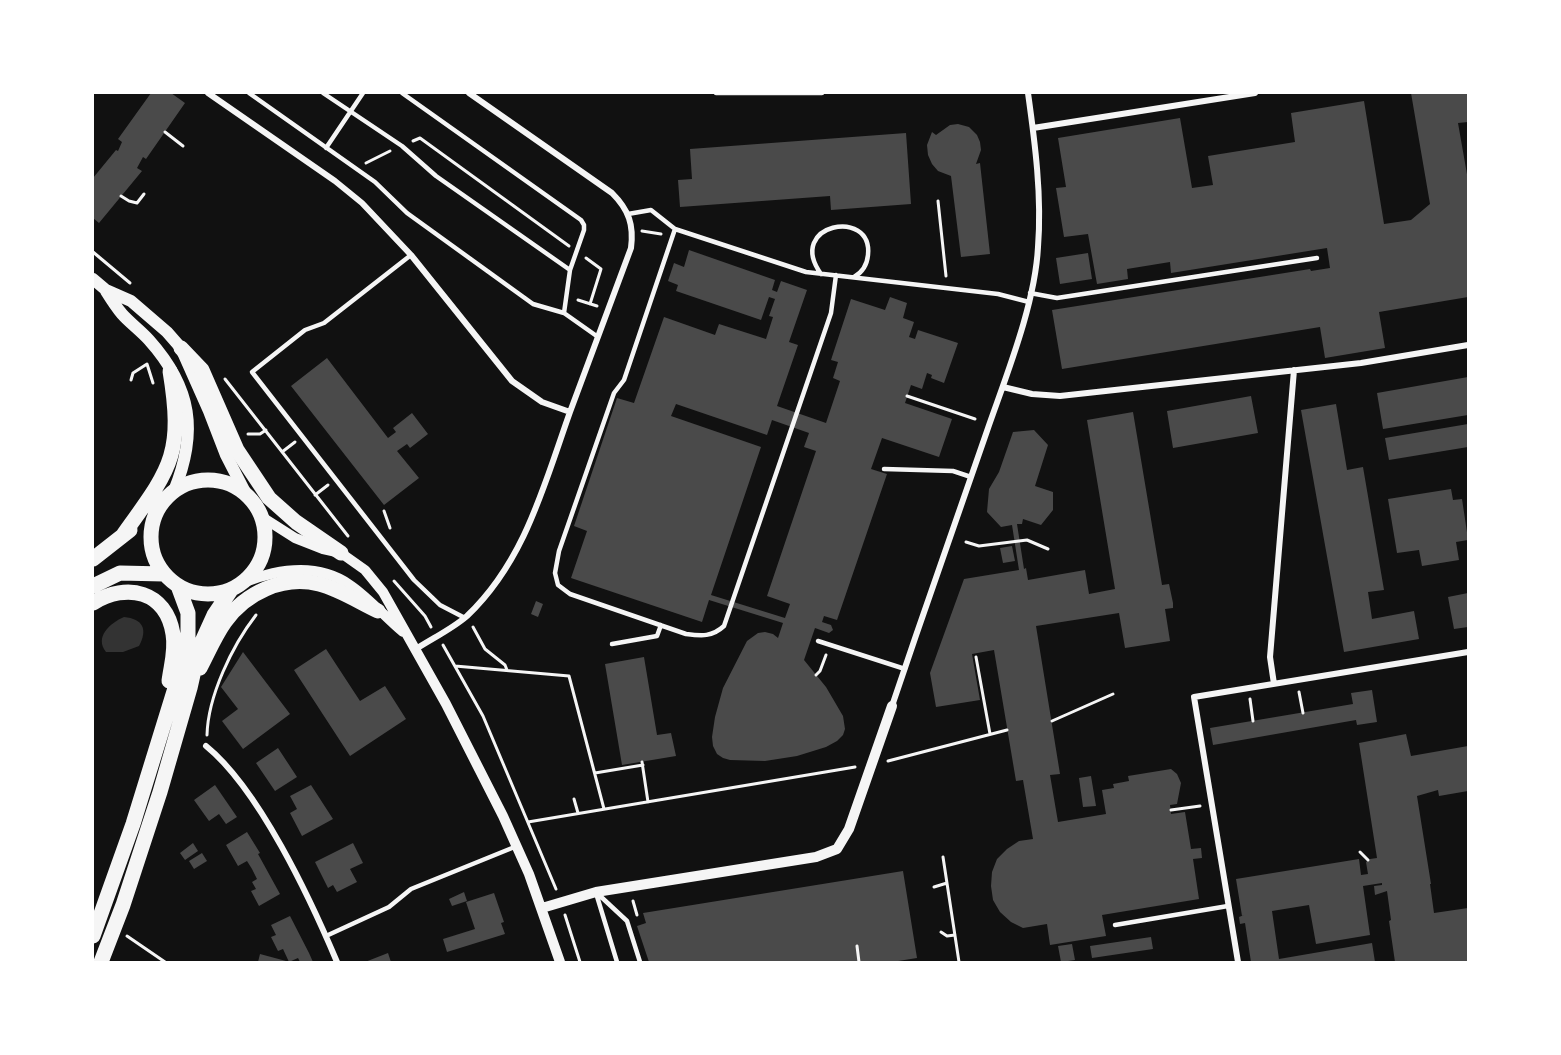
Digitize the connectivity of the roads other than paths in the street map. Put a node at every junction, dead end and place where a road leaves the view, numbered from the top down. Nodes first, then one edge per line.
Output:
1 (208, 93) edge
2 (249, 93) edge
3 (323, 93) edge
4 (363, 93) edge
5 (402, 93) edge
6 (469, 93) edge
7 (716, 93) edge
8 (822, 93) edge
9 (1028, 93) edge
10 (1255, 93) edge
11 (350, 113) junction
12 (1033, 128) junction
13 (326, 148) junction
14 (628, 214) junction
15 (675, 229) junction
16 (411, 255) junction
17 (1317, 258) dead end
18 (570, 270) junction
19 (821, 273) junction
20 (836, 275) junction
21 (854, 277) junction
22 (93, 279) edge
23 (106, 290) junction
24 (1030, 293) junction
25 (1029, 302) junction
26 (564, 313) junction
27 (598, 337) junction
28 (1468, 345) edge
29 (181, 348) junction
30 (1294, 370) junction
31 (170, 371) junction
32 (1003, 387) junction
33 (570, 412) junction
34 (884, 469) dead end
35 (971, 477) junction
36 (174, 491) junction
37 (246, 494) junction
38 (153, 506) junction
39 (262, 517) junction
40 (341, 553) junction
41 (93, 559) edge
42 (164, 574) junction
43 (93, 586) edge
44 (178, 586) junction
45 (237, 586) junction
46 (93, 603) edge
47 (378, 611) junction
48 (465, 618) junction
49 (661, 625) junction
50 (407, 636) junction
51 (818, 641) dead end
52 (612, 644) dead end
53 (416, 649) junction
54 (1468, 652) edge
55 (905, 669) junction
56 (1274, 684) junction
57 (190, 688) junction
58 (892, 706) joint
59 (166, 711) junction
60 (206, 746) road end
61 (517, 846) junction
62 (596, 892) junction
63 (1228, 906) junction
64 (542, 908) junction
65 (1115, 925) dead end
66 (326, 936) junction
67 (93, 938) edge
68 (100, 962) edge
69 (110, 962) edge
70 (337, 962) edge
71 (560, 962) edge
72 (617, 962) edge
73 (640, 962) edge
74 (1238, 962) edge

1 - 16 street
2 - 13 lane
3 - 11 lane
4 - 11 lane
5 - 18 lane
6 - 14 street
7 - 8 lane
9 - 12 street
10 - 12 street
11 - 13 lane
11 - 18 lane
12 - 24 street
13 - 26 lane
14 - 15 lane
14 - 27 street
15 - 19 lane
15 - 49 lane
16 - 33 street
16 - 48 lane
17 - 24 lane
18 - 26 lane
19 - 20 lane
19 - 21 lane
20 - 21 lane
20 - 49 lane
21 - 25 lane
22 - 23 main road
23 - 29 main road
23 - 31 main road
24 - 25 street
25 - 32 street
26 - 27 lane
27 - 33 street
28 - 30 street
29 - 37 main road
29 - 40 main road
30 - 32 street
30 - 56 street
31 - 36 main road
31 - 38 main road
32 - 35 street
33 - 48 street
34 - 35 lane
35 - 55 street
36 - 37 main road
36 - 38 main road
37 - 39 main road
38 - 41 main road
38 - 42 main road
39 - 40 street
39 - 45 main road
40 - 50 street
42 - 43 main road
42 - 44 main road
44 - 45 main road
44 - 59 main road
45 - 47 street
45 - 57 main road
46 - 59 main road
47 - 50 street
47 - 57 main road
48 - 53 street
49 - 52 lane
50 - 53 street
51 - 55 lane
53 - 61 street
54 - 56 street
55 - 58 street
56 - 63 street
57 - 68 main road
58 - 62 street
59 - 67 main road
60 - 66 street
61 - 64 street
61 - 66 lane
62 - 64 street
62 - 72 lane
62 - 73 lane
63 - 65 lane
63 - 74 street
64 - 71 street
66 - 70 street
67 - 69 main road

